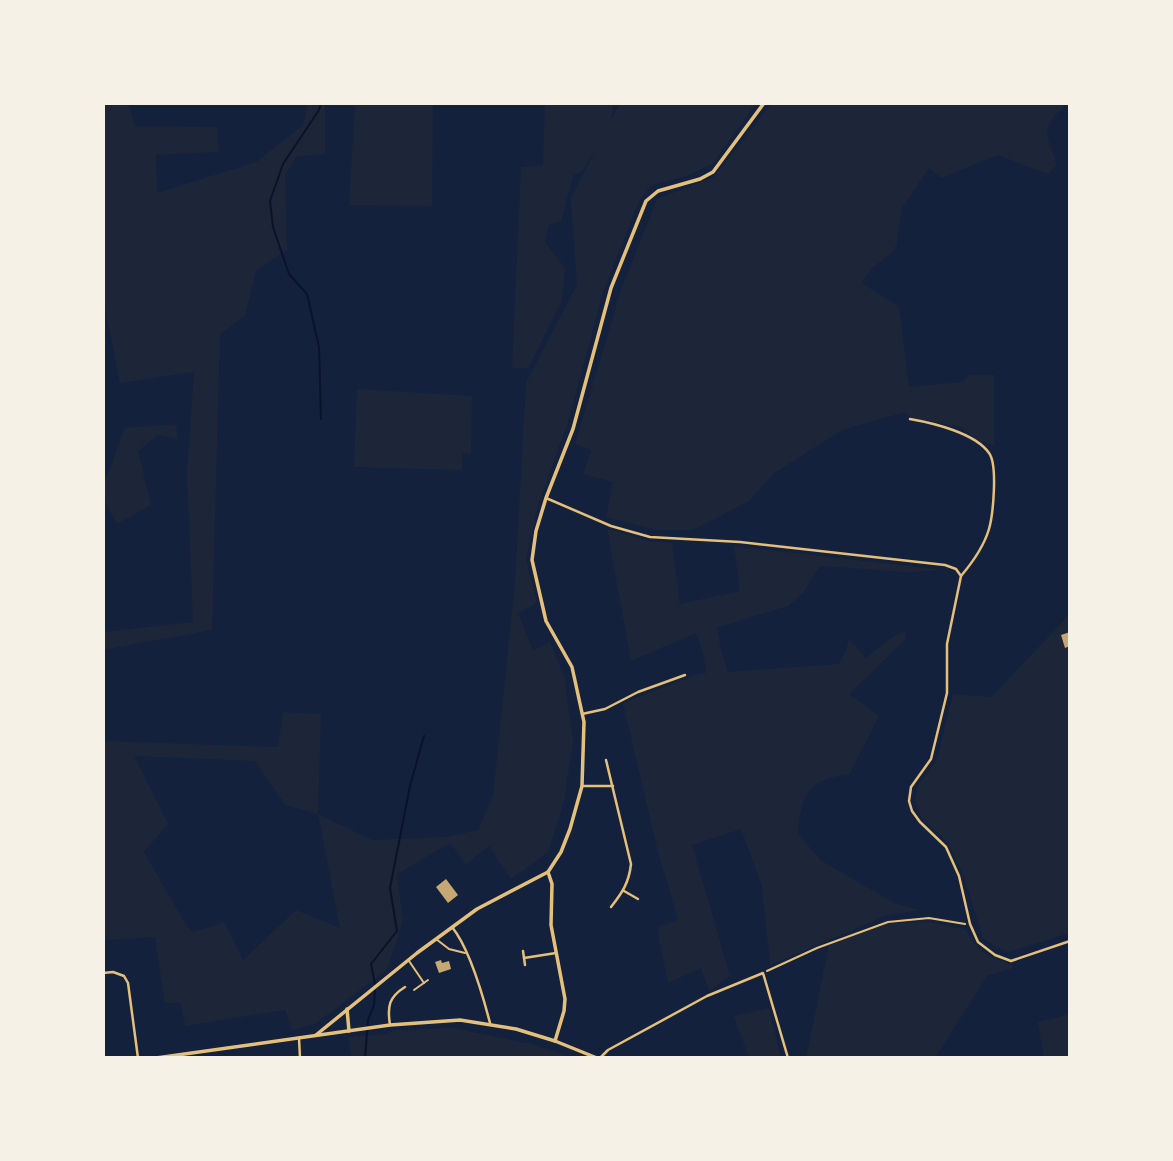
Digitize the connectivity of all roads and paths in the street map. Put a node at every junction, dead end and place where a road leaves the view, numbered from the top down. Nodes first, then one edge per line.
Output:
1 (764, 103) edge
2 (910, 419) dead end
3 (546, 498) junction
4 (961, 576) junction
5 (685, 675) dead end
6 (582, 714) junction
7 (606, 760) dead end
8 (582, 786) junction
9 (613, 786) junction
10 (548, 872) junction
11 (624, 891) junction
12 (638, 899) dead end
13 (611, 907) dead end
14 (970, 925) junction
15 (452, 927) junction
16 (436, 939) junction
17 (1070, 941) edge
18 (523, 951) dead end
19 (466, 953) junction
20 (556, 953) junction
21 (524, 958) junction
22 (408, 960) junction
23 (526, 965) dead end
24 (103, 973) edge
25 (763, 973) junction
26 (405, 987) dead end
27 (414, 989) dead end
28 (347, 1009) junction
29 (490, 1023) junction
30 (390, 1025) junction
31 (349, 1031) junction
32 (316, 1034) junction
33 (299, 1038) junction
34 (555, 1041) junction
35 (199, 1052) junction
36 (138, 1058) edge
37 (156, 1058) edge
38 (200, 1058) edge
39 (300, 1058) edge
40 (599, 1058) edge
41 (788, 1058) edge

1 - 3 street
2 - 4 street
3 - 4 street
3 - 6 street
4 - 14 street
5 - 6 street
6 - 8 street
7 - 9 street
8 - 9 street
8 - 10 street
9 - 11 street
10 - 15 street
10 - 20 street
11 - 12 street
11 - 13 street
14 - 17 street
14 - 25 path
15 - 16 street
15 - 19 street
16 - 19 lane
16 - 22 street
18 - 21 street
19 - 29 street
20 - 21 street
20 - 34 street
21 - 23 street
22 - 27 lane
22 - 28 street
24 - 36 street
25 - 40 street
25 - 41 street
26 - 30 street
28 - 31 street
28 - 32 street
29 - 30 street
29 - 34 street
30 - 31 street
31 - 32 street
32 - 33 street
33 - 35 street
33 - 39 street
34 - 40 street
35 - 37 street
35 - 38 street

